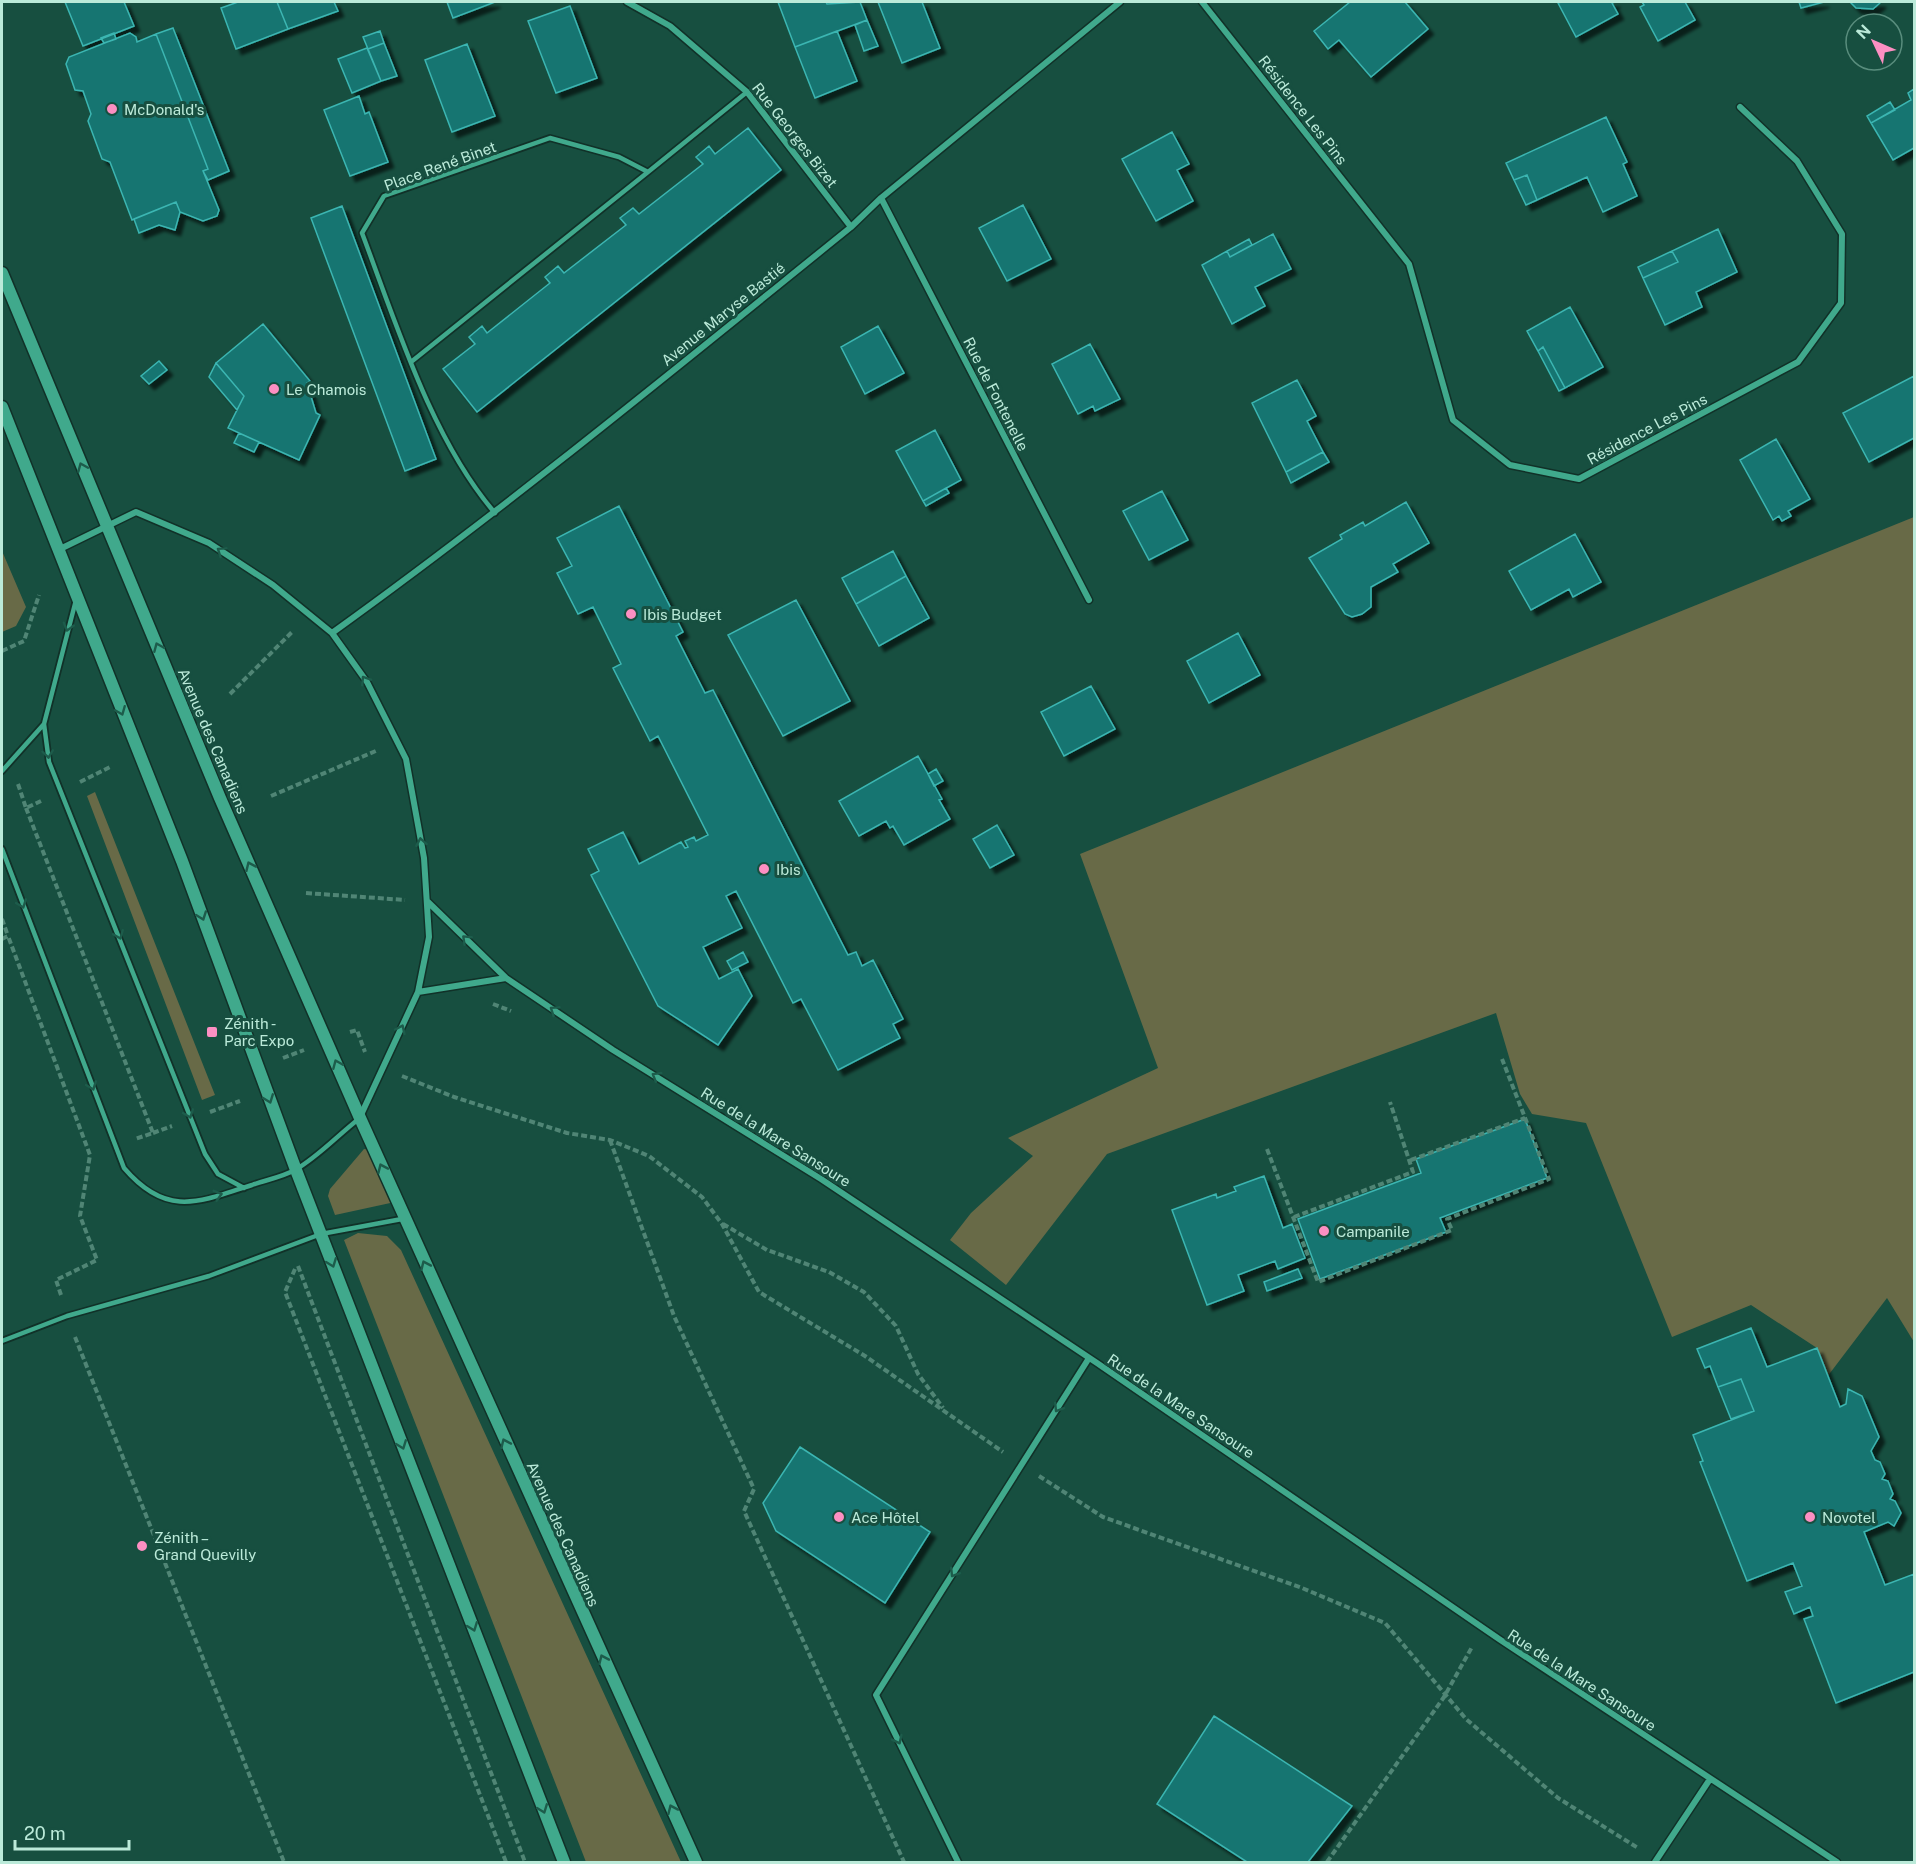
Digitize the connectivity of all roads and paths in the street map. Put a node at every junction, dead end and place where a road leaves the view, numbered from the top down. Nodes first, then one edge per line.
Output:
1 (627, 2) edge
2 (1120, 2) edge
3 (1203, 2) edge
4 (747, 92) junction
5 (1740, 107) dead end
6 (648, 172) junction
7 (881, 198) junction
8 (851, 227) junction
9 (2, 273) edge
10 (411, 362) junction
11 (2, 407) edge
12 (495, 513) junction
13 (108, 527) junction
14 (57, 550) junction
15 (39, 595) dead end
16 (76, 598) junction
17 (1089, 600) dead end
18 (309, 615) junction
19 (332, 633) junction
20 (2, 651) edge
21 (230, 694) dead end
22 (45, 724) junction
23 (397, 742) junction
24 (2, 771) edge
25 (271, 796) dead end
26 (26, 808) dead end
27 (2, 849) edge
28 (306, 893) dead end
29 (427, 901) junction
30 (2, 919) edge
31 (8, 936) junction
32 (2, 939) edge
33 (506, 978) junction
34 (418, 992) junction
35 (487, 1003) dead end
36 (520, 1015) dead end
37 (327, 1041) junction
38 (366, 1054) dead end
39 (1502, 1059) dead end
40 (407, 1066) dead end
41 (257, 1067) junction
42 (402, 1076) dead end
43 (1390, 1102) dead end
44 (360, 1118) junction
45 (1525, 1118) junction
46 (610, 1140) dead end
47 (115, 1146) junction
48 (1267, 1149) dead end
49 (90, 1155) junction
50 (1411, 1160) junction
51 (296, 1170) junction
52 (244, 1188) junction
53 (1294, 1217) junction
54 (404, 1218) junction
55 (722, 1224) dead end
56 (321, 1234) junction
57 (66, 1316) junction
58 (2, 1341) edge
59 (1089, 1358) junction
60 (945, 1411) dead end
61 (1482, 1628) junction
62 (1710, 1779) junction
63 (284, 1863) edge
64 (506, 1863) edge
65 (525, 1863) edge
66 (564, 1863) edge
67 (696, 1863) edge
68 (904, 1863) edge
69 (958, 1863) edge
70 (1327, 1863) edge
71 (1655, 1863) edge
72 (1837, 1863) edge

1 - 4 street, Rue Georges Bizet
2 - 7 street, Avenue Maryse Bastié
3 - 5 street, Résidence Les Pins
4 - 6 lane
4 - 8 street, Rue Georges Bizet
6 - 10 lane
6 - 10 lane, Place René Binet
7 - 8 street, Avenue Maryse Bastié
7 - 17 street, Rue de Fontenelle
8 - 12 street, Avenue Maryse Bastié
13 -> 9 main road, Avenue des Canadiens
10 - 12 lane, Place René Binet
11 - 14 main road
12 - 19 street, Avenue Maryse Bastié
13 - 14 street
18 -> 13 street
37 -> 13 main road, Avenue des Canadiens
14 - 16 main road
15 - 20 path
16 -> 22 lane
16 -> 41 main road
18 - 19 street
18 - 21 path
23 -> 19 street
22 - 24 lane
22 -> 52 lane
23 - 25 path
29 -> 23 street
26 - 47 path
27 -> 47 lane
28 - 29 path
33 -> 29 street, Rue de la Mare Sansoure
29 - 34 street
30 - 31 path
31 - 32 path
31 - 49 path
33 - 34 street
59 -> 33 street, Rue de la Mare Sansoure
44 -> 34 street
35 - 36 path
37 - 38 path
37 - 41 path
44 -> 37 main road, Avenue des Canadiens
39 - 45 path
40 - 42 path
41 -> 51 main road
43 - 50 path
44 - 51 lane
54 -> 44 main road, Avenue des Canadiens
45 - 50 path
45 - 53 path
46 - 68 path
47 - 49 path
47 -> 52 lane
48 - 53 path
49 - 57 path
50 - 53 path
51 - 52 lane
51 - 56 main road
54 - 56 lane
67 -> 54 main road, Avenue des Canadiens
55 - 60 path
56 - 57 lane
56 -> 66 main road
57 - 58 lane
57 - 63 path
59 - 61 street, Rue de la Mare Sansoure
59 -> 69 street
61 - 62 street, Rue de la Mare Sansoure
61 - 70 path
62 - 71 street
62 - 72 street, Rue de la Mare Sansoure
64 - 65 path

